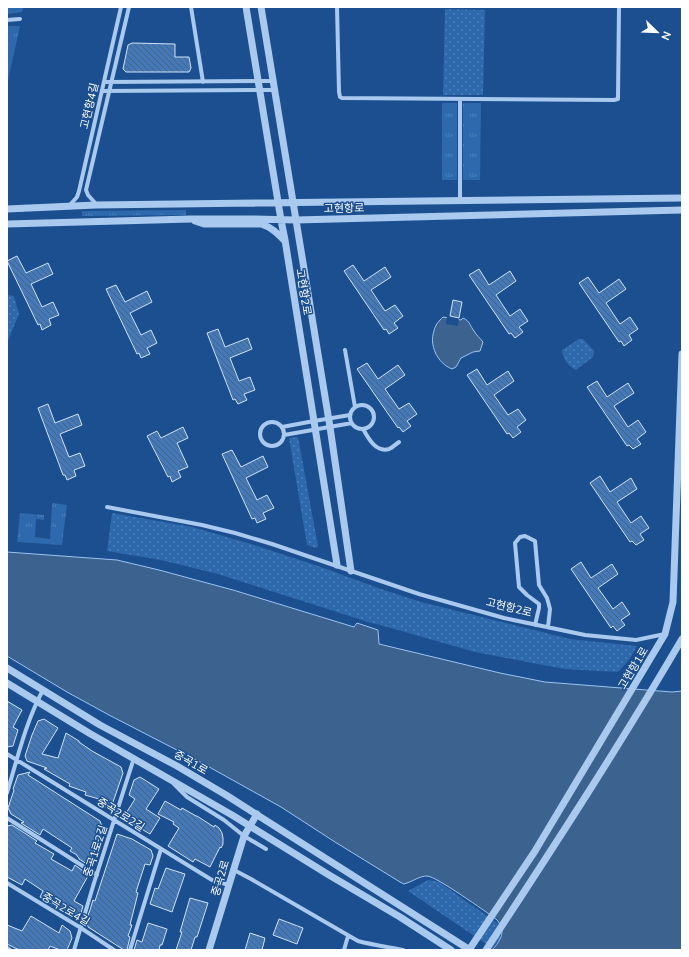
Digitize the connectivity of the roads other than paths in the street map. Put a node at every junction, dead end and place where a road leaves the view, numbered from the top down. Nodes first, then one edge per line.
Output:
1 (121, 7) edge
2 (129, 7) edge
3 (191, 7) edge
4 (246, 7) edge
5 (261, 7) edge
6 (337, 7) edge
7 (620, 7) edge
8 (20, 19) dead end
9 (7, 20) edge
10 (258, 81) junction
11 (273, 81) junction
12 (104, 82) junction
13 (112, 82) junction
14 (203, 82) junction
15 (110, 90) junction
16 (260, 90) junction
17 (274, 90) junction
18 (102, 91) junction
19 (460, 99) junction
20 (682, 198) edge
21 (460, 200) junction
22 (293, 202) junction
23 (278, 203) junction
24 (96, 205) junction
25 (68, 207) junction
26 (7, 209) edge
27 (682, 210) edge
28 (191, 219) junction
29 (281, 220) junction
30 (296, 220) junction
31 (7, 224) edge
32 (285, 240) junction
33 (345, 350) dead end
34 (682, 354) edge
35 (355, 407) junction
36 (350, 415) junction
37 (328, 419) junction
38 (314, 421) junction
39 (352, 423) junction
40 (282, 427) junction
41 (330, 427) junction
42 (363, 429) junction
43 (316, 430) junction
44 (284, 435) junction
45 (400, 442) dead end
46 (107, 507) dead end
47 (337, 565) junction
48 (351, 571) junction
49 (535, 625) junction
50 (548, 627) junction
51 (666, 634) junction
52 (682, 639) edge
53 (7, 668) edge
54 (7, 683) edge
55 (43, 690) junction
56 (37, 701) junction
57 (7, 754) edge
58 (134, 758) junction
59 (17, 760) junction
60 (167, 777) junction
61 (7, 793) edge
62 (257, 814) junction
63 (7, 818) edge
64 (114, 820) junction
65 (250, 826) junction
66 (244, 836) junction
67 (161, 849) junction
68 (266, 849) dead end
69 (234, 870) junction
70 (97, 875) junction
71 (7, 884) edge
72 (229, 885) junction
73 (81, 928) junction
74 (348, 936) junction
75 (7, 948) edge
76 (10, 950) edge
77 (74, 950) edge
78 (114, 950) edge
79 (130, 950) edge
80 (209, 950) edge
81 (344, 950) edge
82 (403, 950) edge
83 (451, 950) edge
84 (470, 950) edge
85 (486, 950) edge

1 - 12 street, 고현항4길
2 - 13 street, 고현항4길
3 - 14 street
4 - 10 street, 고현항2로
5 - 11 street, 고현항2로
6 - 19 street
7 - 19 street
8 - 9 street
10 - 11 street
10 - 14 street
10 - 16 street, 고현항2로
11 - 17 street, 고현항2로
12 - 13 street
12 - 18 street, 고현항4길
13 - 14 street
13 - 15 street, 고현항4길
15 - 16 street
15 - 18 street
15 - 24 street, 고현항4길
16 - 17 street
16 - 23 street, 고현항2로
17 - 22 street, 고현항2로
18 - 25 street, 고현항4길
19 - 21 street
20 - 21 street, 고현항로
21 - 22 street, 고현항로
22 - 23 street, 고현항로
22 - 30 street, 고현항2로
23 - 24 street, 고현항로
23 - 29 street, 고현항2로
24 - 25 street, 고현항로
25 - 26 street, 고현항로
27 - 30 street, 고현항로
28 - 29 street, 고현항로
28 - 31 street, 고현항로
28 - 32 street
29 - 30 street, 고현항로
29 - 32 street, 고현항2로
30 - 37 street, 고현항2로
32 - 38 street, 고현항2로
33 - 35 street
34 - 51 street, 고현항1로
35 - 36 street
35 - 42 street
36 - 37 street
36 - 39 street
37 - 38 street
37 - 41 street, 고현항2로
38 - 40 street
38 - 43 street, 고현항2로
39 - 41 street
39 - 42 street
40 - 44 street
40 - 44 street
41 - 43 street
41 - 48 street, 고현항2로
42 - 45 street
43 - 44 street
43 - 47 street, 고현항2로
46 - 47 street
47 - 48 street, 고현항2로
48 - 49 street, 고현항2로
49 - 50 street, 고현항2로
49 - 50 street
50 - 51 street, 고현항2로
51 - 84 street, 고현항1로
52 - 85 street
53 - 55 street, 중곡1로
54 - 56 street
55 - 56 street
55 - 62 street, 중곡1로
56 - 58 street
56 - 59 street
57 - 59 street, 중곡2로2길
58 - 60 street
58 - 64 street, 중곡1로2길
59 - 61 street
59 - 64 street, 중곡2로2길
60 - 65 street
60 - 66 street
62 - 65 street, 중곡2로
62 - 84 street, 중곡1로
63 - 70 street
64 - 67 street, 중곡2로2길
64 - 70 street, 중곡1로2길
65 - 66 street, 중곡2로
65 - 83 street
66 - 68 street
66 - 69 street, 중곡2로
67 - 72 street, 중곡2로2길
67 - 79 street
69 - 72 street, 중곡2로
69 - 74 street
70 - 73 street, 중곡1로2길
71 - 73 street, 중곡2로4길
72 - 80 street, 중곡2로
73 - 77 street, 중곡1로2길
73 - 78 street, 중곡2로4길
74 - 81 street
74 - 82 street
75 - 76 street

